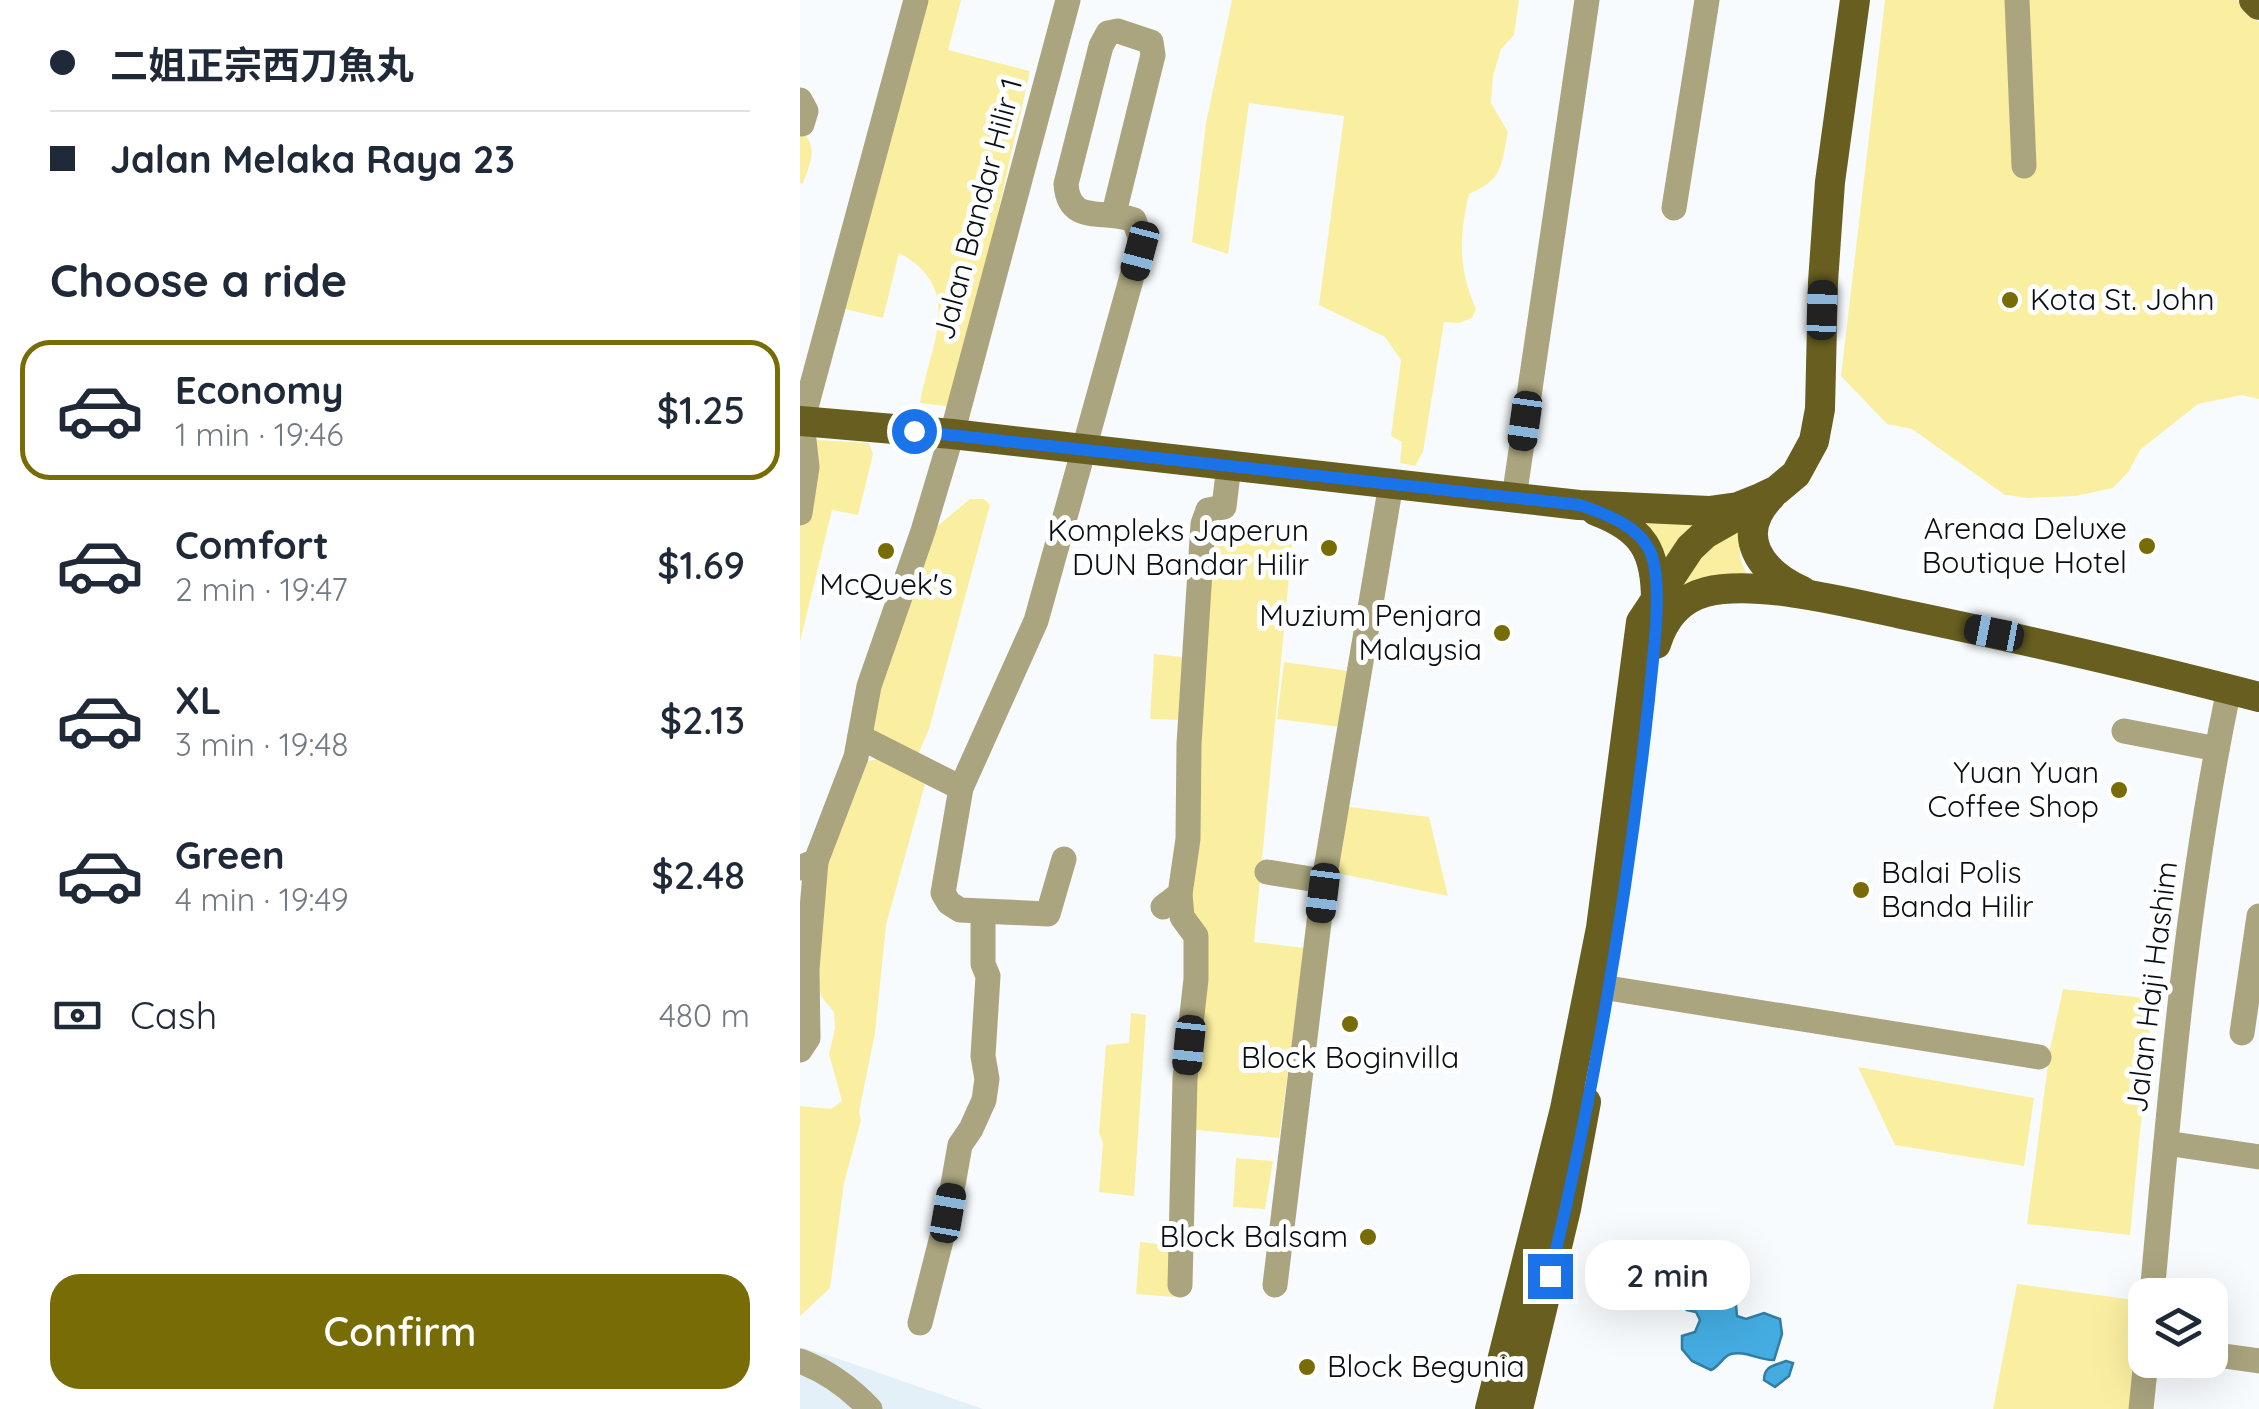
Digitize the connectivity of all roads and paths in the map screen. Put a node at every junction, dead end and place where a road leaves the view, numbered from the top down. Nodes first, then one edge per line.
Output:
1 (916, 0) edge
2 (1068, 0) edge
3 (1587, 0) edge
4 (1708, 0) edge
5 (1855, 0) edge
6 (2017, 0) edge
7 (2024, 166) dead end
8 (1674, 208) dead end
9 (1114, 212) junction
10 (801, 422) edge
11 (952, 434) junction
12 (1086, 449) junction
13 (1229, 465) junction
14 (1391, 484) junction
15 (1772, 495) junction
16 (1514, 498) junction
17 (1580, 505) junction
18 (800, 513) edge
19 (1823, 597) junction
20 (1656, 599) junction
21 (1653, 657) junction
22 (2244, 693) edge
23 (2124, 731) dead end
24 (860, 737) junction
25 (2217, 749) junction
26 (961, 788) junction
27 (1064, 859) dead end
28 (808, 865) edge
29 (1267, 872) dead end
30 (1324, 881) junction
31 (983, 913) junction
32 (2259, 916) edge
33 (1608, 988) junction
34 (2242, 1033) dead end
35 (800, 1050) edge
36 (2039, 1057) dead end
37 (2166, 1143) junction
38 (2259, 1156) edge
39 (1554, 1207) junction
40 (2154, 1278) edge
41 (1275, 1284) dead end
42 (1180, 1285) dead end
43 (920, 1324) dead end
44 (2228, 1357) edge
45 (800, 1360) edge
46 (2259, 1361) edge
47 (2145, 1378) edge
48 (870, 1409) edge
49 (1490, 1409) edge
50 (1518, 1409) edge
51 (2142, 1409) edge

1 - 10 street
2 - 11 street, Jalan Bandar Hilir 1
3 - 16 street
4 - 8 street
5 - 15 main road
6 - 7 street
9 - 9 street
9 - 12 street
10 - 11 main road
10 - 18 street
11 - 12 main road
11 - 24 street, Jalan Bandar Hilir 1
12 - 13 main road
12 - 26 street
13 - 14 main road
13 - 42 street
14 - 16 main road
14 - 30 street
15 - 17 main road
15 - 19 main road
15 - 20 main road
16 - 17 main road
17 - 20 main road
19 - 21 main road
19 - 22 main road
20 - 21 main road
20 - 39 main road
21 - 33 main road
22 - 25 street, Jalan Haji Hashim
23 - 25 street
24 - 26 street
24 - 28 street, Jalan Bandar Hilir 1
25 - 37 street, Jalan Haji Hashim
26 - 31 street
27 - 31 street
28 - 35 street, Jalan Bandar Hilir 1
29 - 30 street
30 - 41 street
31 - 43 street
32 - 34 street
33 - 36 street
33 - 39 main road
37 - 38 street
37 - 40 street, Jalan Haji Hashim
39 - 49 main road
39 - 50 main road
44 - 46 street
45 - 48 street
47 - 51 street

